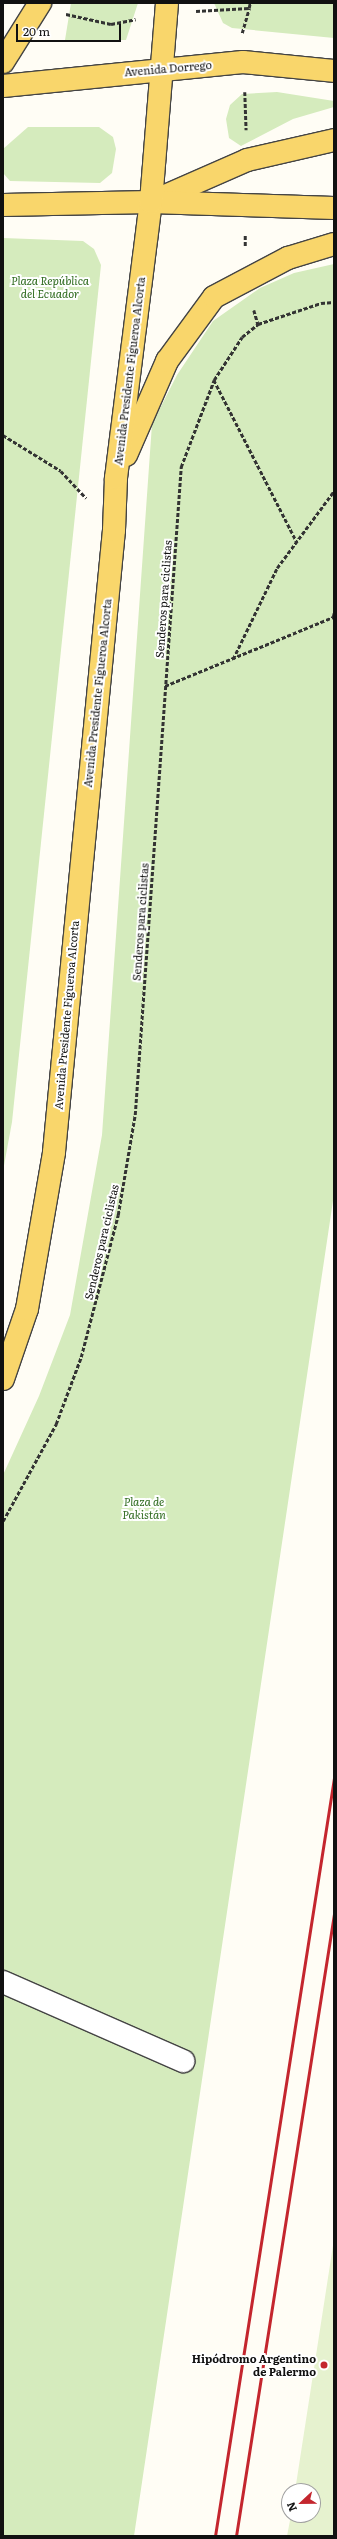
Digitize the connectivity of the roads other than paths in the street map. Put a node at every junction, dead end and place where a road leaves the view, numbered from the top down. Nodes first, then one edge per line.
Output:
1 (40, 3) edge
2 (167, 3) edge
3 (3, 62) edge
4 (162, 68) junction
5 (334, 71) edge
6 (3, 86) edge
7 (334, 140) edge
8 (151, 202) junction
9 (3, 205) edge
10 (334, 208) edge
11 (334, 244) edge
12 (116, 478) junction
13 (3, 1379) edge
14 (3, 1982) edge
15 (183, 2060) dead end

1 - 3 main road
2 - 4 main road, Avenida Presidente Figueroa Alcorta
4 - 5 main road, Avenida Dorrego
4 - 6 main road, Avenida Dorrego
4 - 8 main road, Avenida Presidente Figueroa Alcorta
7 - 8 main road
8 - 9 main road
8 - 10 main road
8 - 12 main road, Avenida Presidente Figueroa Alcorta
11 - 12 main road
12 - 13 main road, Avenida Presidente Figueroa Alcorta
14 - 15 lane

